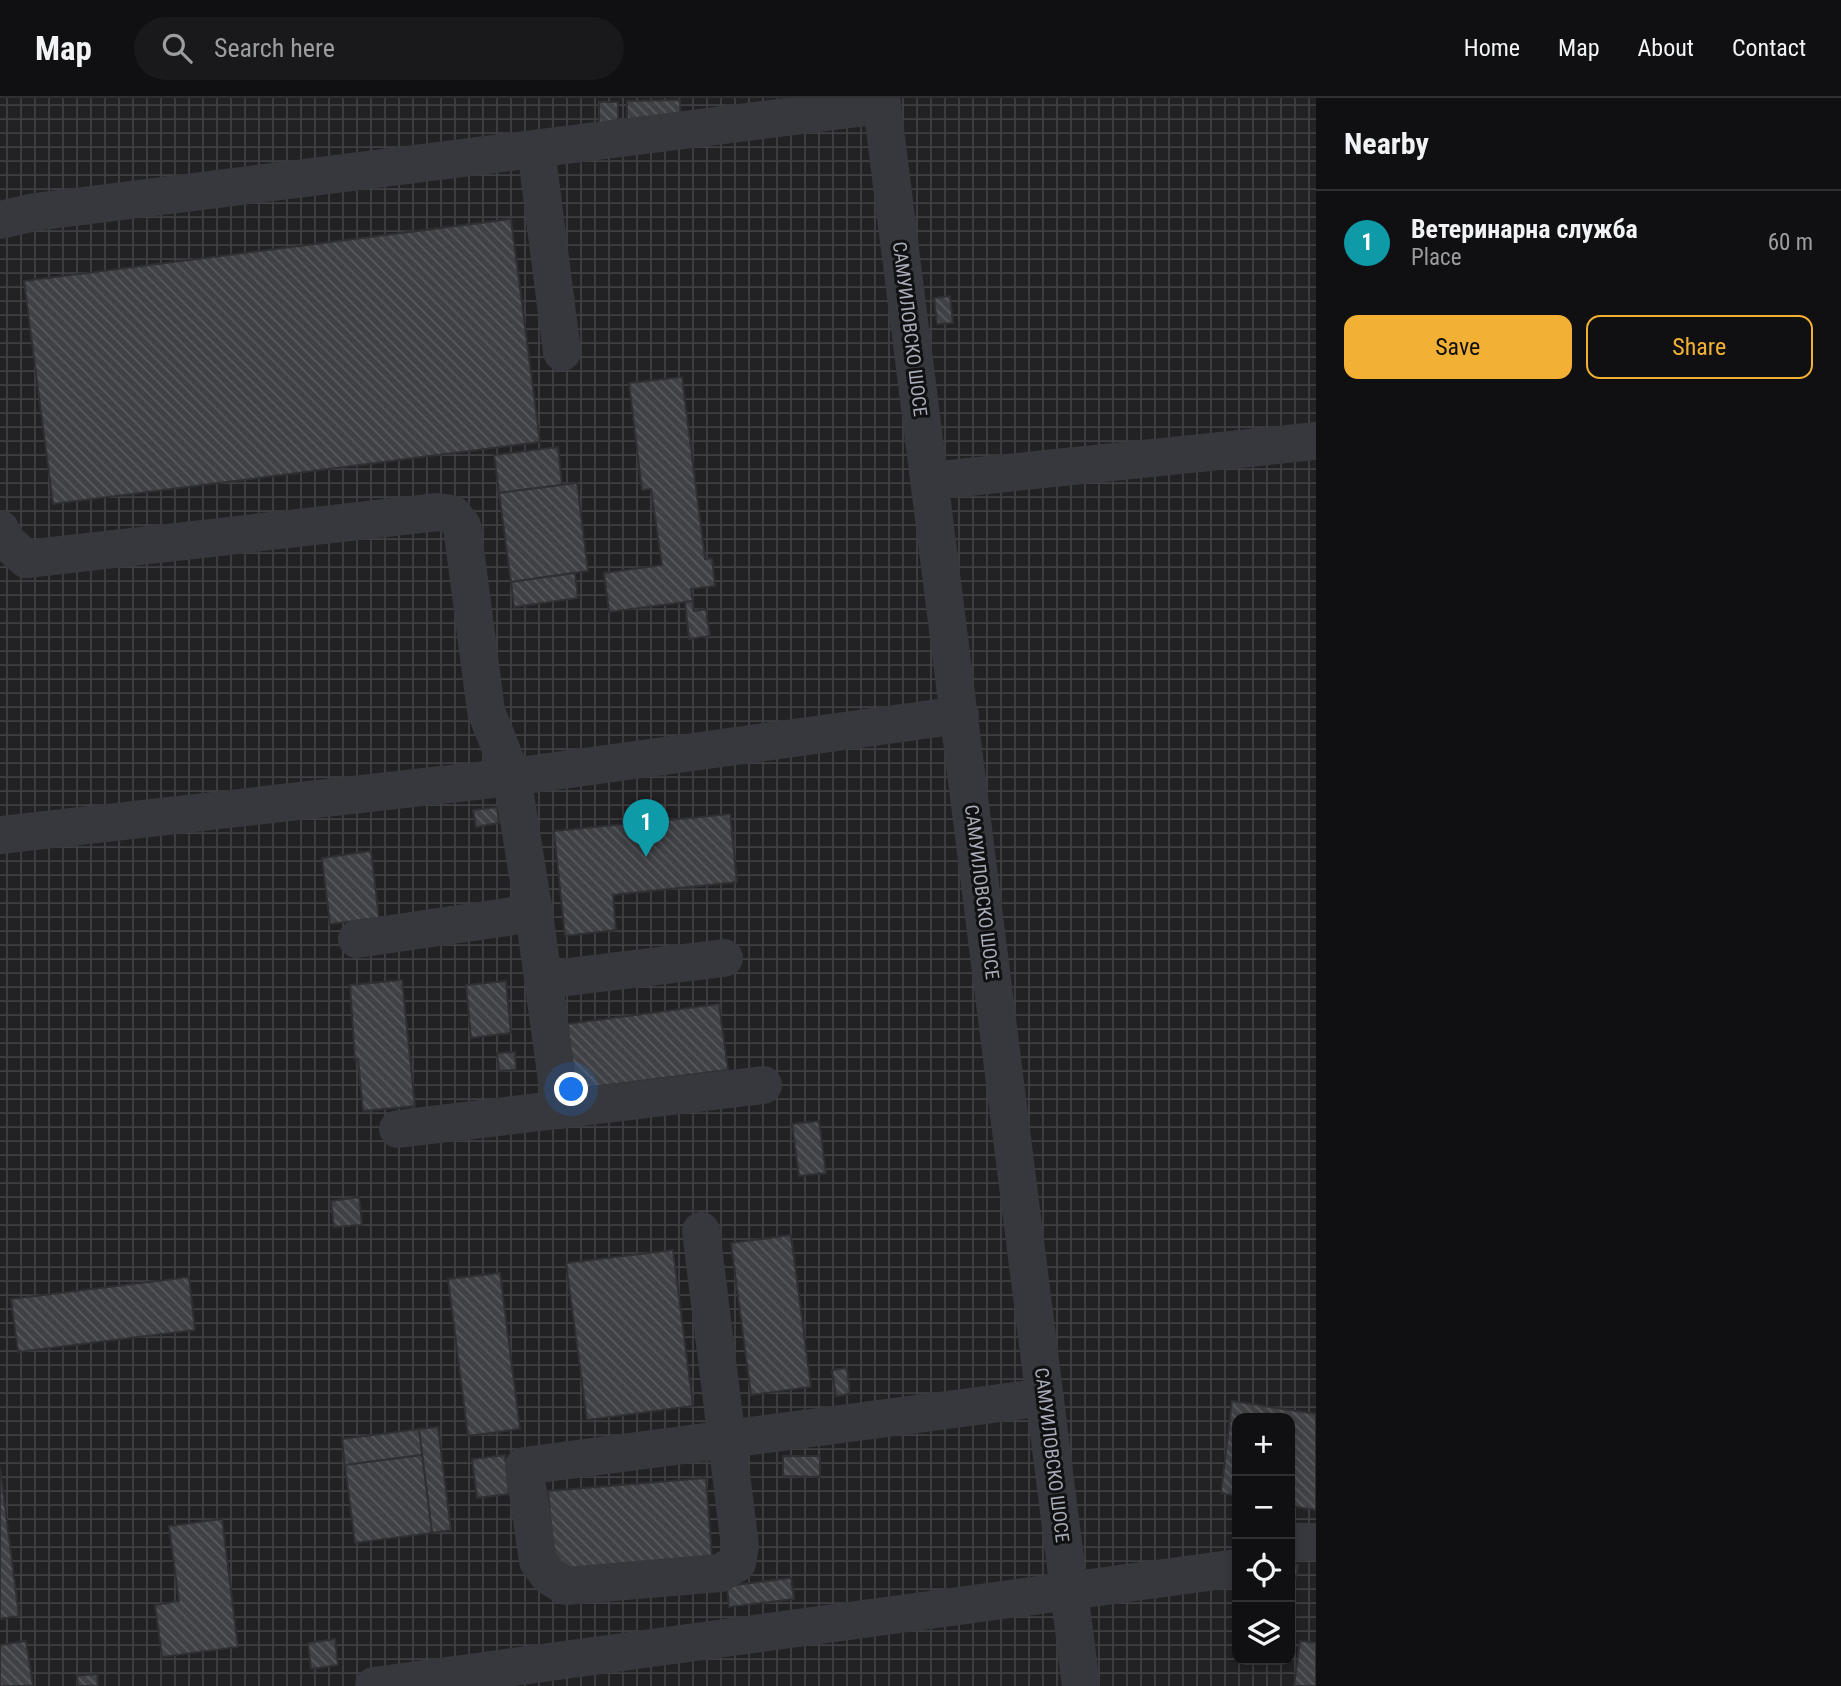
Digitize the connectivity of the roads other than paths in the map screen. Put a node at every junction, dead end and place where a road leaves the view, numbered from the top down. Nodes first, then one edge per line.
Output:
1 (882, 101) edge
2 (536, 149) junction
3 (0, 220) edge
4 (562, 352) dead end
5 (1316, 441) edge
6 (929, 481) junction
7 (0, 529) edge
8 (960, 715) junction
9 (512, 777) junction
10 (0, 835) edge
11 (534, 913) junction
12 (357, 939) dead end
13 (724, 958) dead end
14 (543, 979) junction
15 (763, 1085) dead end
16 (561, 1110) junction
17 (398, 1129) dead end
18 (701, 1231) dead end
19 (1045, 1397) junction
20 (728, 1439) junction
21 (1295, 1542) edge
22 (1316, 1542) edge
23 (1232, 1568) edge
24 (1070, 1592) junction
25 (374, 1686) edge
26 (1082, 1686) edge

1 - 2 street
1 - 6 street, САМУИЛОВСКО ШОСЕ
2 - 3 street
2 - 4 street
5 - 6 street
6 - 8 street, САМУИЛОВСКО ШОСЕ
7 - 9 street
8 - 9 street
8 - 19 street, САМУИЛОВСКО ШОСЕ
9 - 10 street
9 - 11 street
11 - 12 street
11 - 14 street
13 - 14 street
14 - 16 street
15 - 16 street
16 - 17 street
18 - 20 street
19 - 20 street
19 - 24 street, САМУИЛОВСКО ШОСЕ
20 - 20 street
21 - 22 street
23 - 24 street
24 - 25 street
24 - 26 street, САМУИЛОВСКО ШОСЕ

